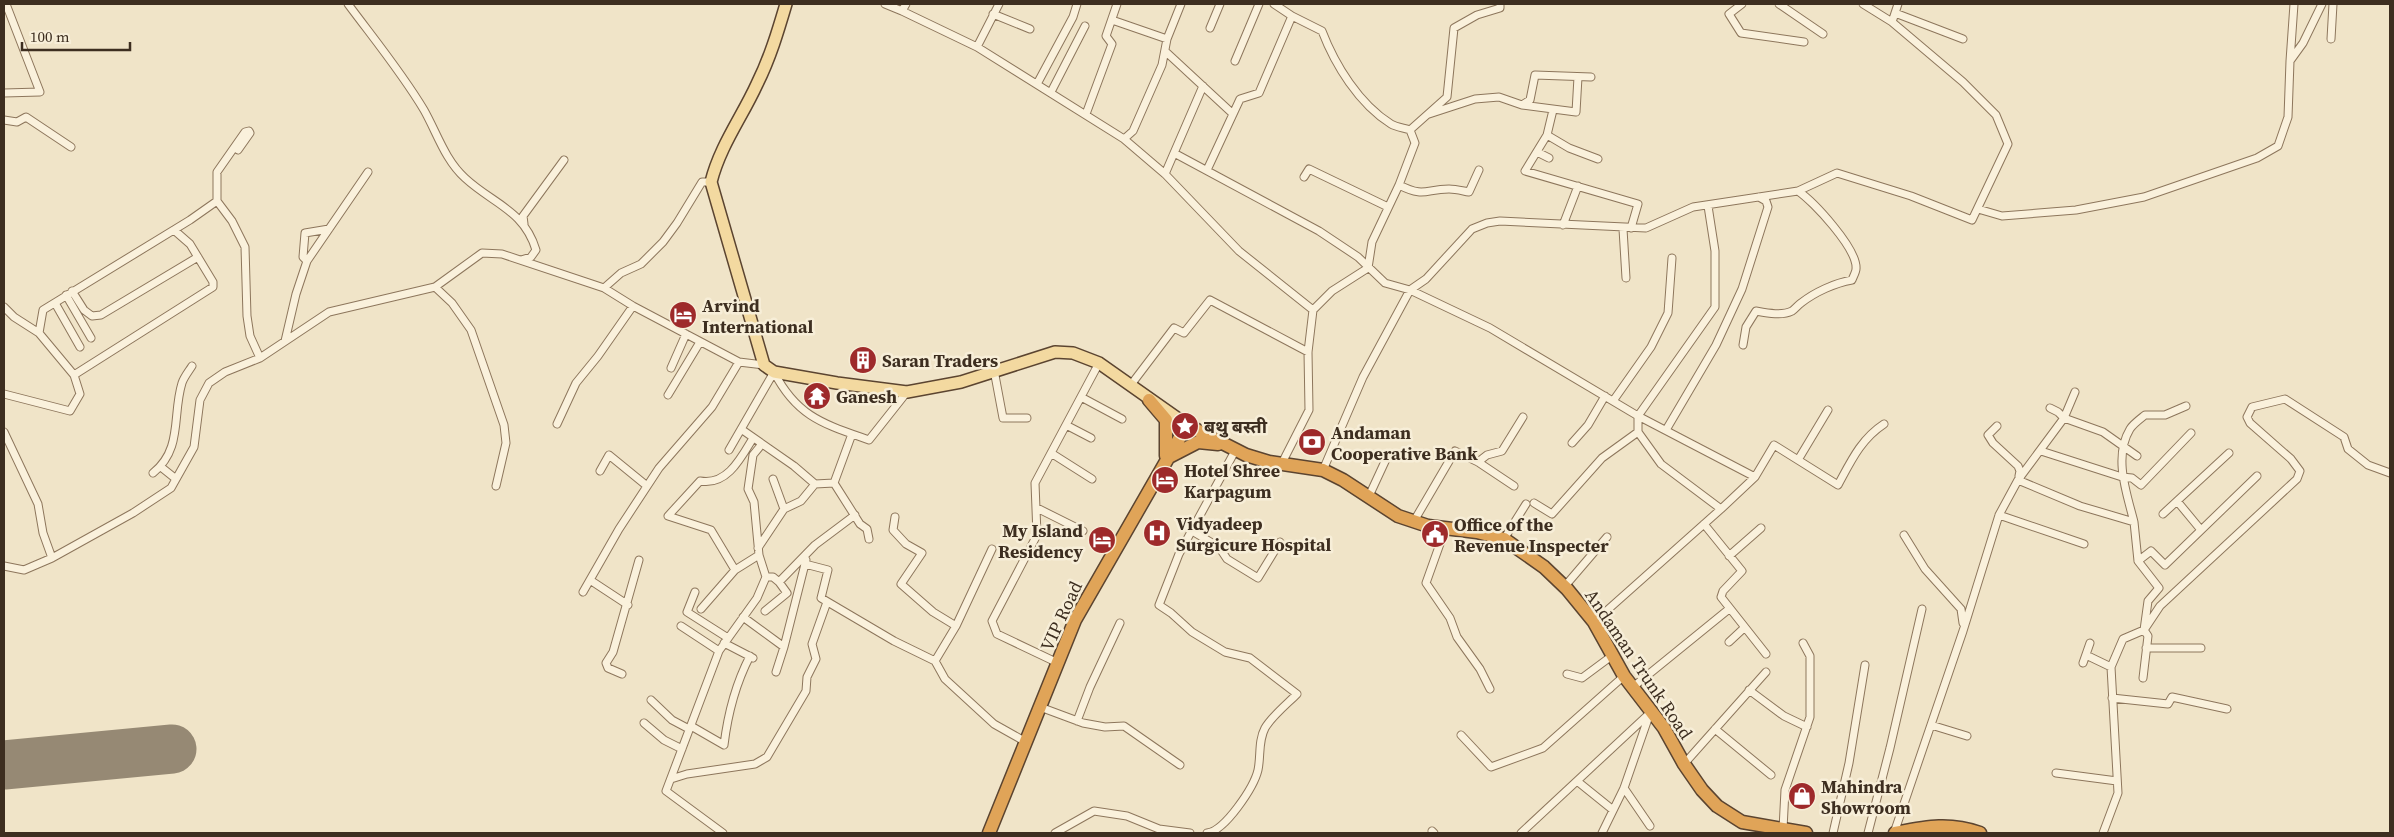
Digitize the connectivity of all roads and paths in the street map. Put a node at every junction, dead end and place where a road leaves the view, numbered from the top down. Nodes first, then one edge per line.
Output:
1 (6, 4) edge
2 (348, 4) edge
3 (786, 4) edge
4 (884, 4) edge
5 (999, 4) edge
6 (1077, 4) edge
7 (1117, 4) edge
8 (1181, 4) edge
9 (1220, 4) edge
10 (1259, 4) edge
11 (1274, 4) edge
12 (1500, 4) edge
13 (1742, 4) edge
14 (1779, 4) edge
15 (1863, 4) edge
16 (1898, 4) edge
17 (2294, 4) edge
18 (2322, 4) edge
19 (2333, 4) edge
20 (904, 7) edge
21 (1895, 13) junction
22 (994, 14) junction
23 (1292, 16) junction
24 (1112, 20) junction
25 (1892, 22) junction
26 (1085, 26) dead end
27 (1210, 28) dead end
28 (1030, 29) dead end
29 (1823, 34) dead end
30 (1167, 39) junction
31 (1962, 39) dead end
32 (2331, 39) dead end
33 (1804, 42) dead end
34 (977, 47) junction
35 (1165, 51) junction
36 (1235, 61) dead end
37 (2290, 61) junction
38 (1578, 77) junction
39 (1591, 77) dead end
40 (1038, 84) junction
41 (1203, 86) junction
42 (1051, 92) junction
43 (4, 93) edge
44 (1522, 105) junction
45 (1553, 110) junction
46 (1086, 114) junction
47 (1233, 114) junction
48 (1427, 115) junction
49 (4, 120) edge
50 (1410, 130) junction
51 (1546, 135) junction
52 (1124, 139) junction
53 (71, 147) dead end
54 (238, 150) dead end
55 (1537, 152) junction
56 (1174, 153) junction
57 (1549, 158) dead end
58 (1598, 159) dead end
59 (564, 160) dead end
60 (1206, 170) junction
61 (1479, 170) dead end
62 (368, 172) dead end
63 (1165, 174) junction
64 (1304, 178) dead end
65 (710, 182) junction
66 (1399, 185) junction
67 (1578, 186) junction
68 (1798, 191) junction
69 (1759, 197) junction
70 (217, 201) junction
71 (1708, 206) junction
72 (1388, 207) junction
73 (1978, 209) junction
74 (1563, 225) junction
75 (526, 227) junction
76 (1631, 228) junction
77 (329, 229) junction
78 (1623, 229) junction
79 (174, 230) junction
80 (198, 257) junction
81 (1672, 258) dead end
82 (521, 260) junction
83 (307, 261) junction
84 (1368, 268) junction
85 (1626, 278) dead end
86 (435, 287) junction
87 (604, 288) junction
88 (1410, 290) junction
89 (69, 293) junction
90 (55, 303) junction
91 (633, 306) junction
92 (4, 307) edge
93 (1313, 310) junction
94 (38, 333) junction
95 (686, 334) junction
96 (91, 338) dead end
97 (285, 341) junction
98 (700, 342) junction
99 (1743, 345) dead end
100 (80, 347) dead end
101 (1308, 352) junction
102 (260, 358) junction
103 (739, 362) junction
104 (1099, 363) junction
105 (764, 365) junction
106 (192, 366) dead end
107 (671, 368) dead end
108 (994, 370) junction
109 (774, 372) junction
110 (74, 374) junction
111 (1130, 386) junction
112 (907, 392) junction
113 (2075, 392) dead end
114 (4, 394) edge
115 (668, 395) dead end
116 (1605, 396) junction
117 (1081, 398) junction
118 (1149, 400) junction
119 (1614, 401) junction
120 (2186, 406) dead end
121 (2050, 408) dead end
122 (1828, 410) dead end
123 (1638, 416) junction
124 (1523, 417) dead end
125 (1027, 418) dead end
126 (2064, 418) junction
127 (1122, 419) dead end
128 (557, 424) dead end
129 (1884, 424) dead end
130 (1066, 425) junction
131 (1187, 425) junction
132 (1997, 426) dead end
133 (741, 429) junction
134 (1666, 430) junction
135 (4, 432) edge
136 (1638, 432) junction
137 (2191, 433) dead end
138 (852, 434) junction
139 (753, 438) junction
140 (1091, 438) dead end
141 (1572, 443) dead end
142 (762, 444) junction
143 (2124, 445) junction
144 (1232, 448) junction
145 (729, 450) dead end
146 (2041, 451) junction
147 (2229, 452) dead end
148 (1051, 453) junction
149 (1388, 455) dead end
150 (2137, 456) dead end
151 (1166, 459) junction
152 (1798, 460) junction
153 (1282, 462) junction
154 (1478, 462) junction
155 (160, 467) junction
156 (1323, 470) junction
157 (600, 471) dead end
158 (153, 473) dead end
159 (2390, 473) edge
160 (2257, 476) dead end
161 (1755, 477) junction
162 (2122, 477) junction
163 (176, 479) junction
164 (773, 479) dead end
165 (1092, 479) dead end
166 (2018, 480) junction
167 (834, 483) junction
168 (815, 484) junction
169 (496, 486) dead end
170 (647, 486) junction
171 (1514, 486) dead end
172 (1369, 496) junction
173 (2177, 500) junction
174 (1534, 503) dead end
175 (1526, 504) dead end
176 (1037, 508) junction
177 (784, 509) junction
178 (1721, 509) junction
179 (2163, 514) dead end
180 (855, 515) junction
181 (1999, 515) junction
182 (895, 517) dead end
183 (1414, 521) junction
184 (2134, 522) junction
185 (1704, 524) junction
186 (1446, 527) junction
187 (1761, 528) dead end
188 (2201, 530) junction
189 (1083, 531) dead end
190 (1192, 531) junction
191 (1904, 535) dead end
192 (1607, 537) dead end
193 (869, 539) dead end
194 (1504, 539) junction
195 (1280, 542) dead end
196 (2084, 544) dead end
197 (992, 549) dead end
198 (758, 552) junction
199 (809, 552) junction
200 (1729, 556) junction
201 (52, 558) junction
202 (639, 560) dead end
203 (2138, 561) junction
204 (805, 564) junction
205 (4, 566) edge
206 (735, 570) junction
207 (766, 577) junction
208 (590, 580) junction
209 (779, 582) junction
210 (1565, 586) junction
211 (583, 592) dead end
212 (695, 592) dead end
213 (827, 602) junction
214 (628, 605) junction
215 (701, 608) dead end
216 (1729, 609) junction
217 (1922, 609) dead end
218 (765, 611) dead end
219 (743, 618) junction
220 (1594, 622) junction
221 (1120, 623) dead end
222 (681, 626) dead end
223 (956, 626) junction
224 (1744, 628) junction
225 (2144, 630) junction
226 (1963, 631) junction
227 (726, 641) junction
228 (1729, 642) dead end
229 (1803, 643) dead end
230 (2090, 643) dead end
231 (784, 647) junction
232 (2146, 648) junction
233 (2201, 648) dead end
234 (719, 651) junction
235 (1766, 654) dead end
236 (1613, 655) junction
237 (2086, 655) junction
238 (935, 661) junction
239 (1058, 663) junction
240 (2083, 663) dead end
241 (1865, 665) dead end
242 (2111, 667) junction
243 (776, 672) dead end
244 (1766, 672) dead end
245 (622, 674) dead end
246 (1567, 674) dead end
247 (1624, 676) junction
248 (2143, 678) dead end
249 (1633, 687) junction
250 (1490, 689) dead end
251 (1749, 690) junction
252 (2112, 698) junction
253 (651, 700) dead end
254 (1040, 708) junction
255 (2227, 709) dead end
256 (1651, 712) junction
257 (1077, 721) junction
258 (644, 722) dead end
259 (1931, 725) junction
260 (1807, 727) junction
261 (690, 728) junction
262 (1715, 729) junction
263 (1462, 735) dead end
264 (1967, 736) dead end
265 (1026, 742) junction
266 (682, 749) junction
267 (1684, 764) junction
268 (1180, 765) dead end
269 (2056, 774) dead end
270 (1771, 775) dead end
271 (671, 779) junction
272 (1577, 781) junction
273 (2117, 781) junction
274 (1624, 788) junction
275 (1614, 810) junction
276 (1650, 826) dead end
277 (1783, 829) junction
278 (1915, 831) edge
279 (723, 833) edge
280 (989, 833) edge
281 (1055, 833) edge
282 (1190, 833) edge
283 (1207, 833) edge
284 (1521, 833) edge
285 (1602, 833) edge
286 (1806, 833) edge
287 (1833, 833) edge
288 (1868, 833) edge
289 (1894, 833) edge
290 (1980, 833) edge
291 (2103, 833) edge

1 - 43 street
2 - 75 street
3 - 65 main road
4 - 20 street
5 - 22 street
6 - 40 street
7 - 24 street
8 - 30 street
9 - 27 street
10 - 36 street
11 - 23 street
12 - 48 street
13 - 33 street
14 - 29 street
15 - 25 street
16 - 21 street
17 - 37 street
18 - 37 street
19 - 32 street
20 - 34 street
21 - 25 street
21 - 31 street
22 - 28 street
22 - 34 street
23 - 47 street
23 - 50 street
24 - 30 street
24 - 46 street
25 - 73 street
26 - 42 street
30 - 35 street
34 - 40 street
35 - 41 street
35 - 52 street
37 - 73 street
38 - 39 street
38 - 44 street
38 - 45 street
40 - 42 street
41 - 47 street
41 - 56 street
42 - 46 street
44 - 45 street
44 - 48 street
45 - 51 street
46 - 52 street
47 - 60 street
48 - 50 street
49 - 53 street
50 - 66 street
51 - 55 street
51 - 58 street
52 - 63 street
54 - 70 street
55 - 57 street
55 - 67 street
56 - 60 street
56 - 63 street
59 - 75 street
60 - 84 street
61 - 66 street
62 - 77 street
63 - 93 street
64 - 72 street
65 - 87 street
65 - 105 main road
66 - 72 street
67 - 74 street
67 - 76 street
68 - 69 street
68 - 73 street
68 - 99 street
69 - 71 street
69 - 134 street
70 - 79 street
70 - 102 street
71 - 76 street
71 - 123 street
72 - 84 street
74 - 78 street
74 - 88 street
75 - 82 street
76 - 78 street
77 - 83 street
77 - 83 street
78 - 85 street
79 - 80 street
79 - 89 street
80 - 89 street
80 - 110 street
81 - 119 street
82 - 86 street
82 - 87 street
83 - 97 street
84 - 88 street
84 - 93 street
86 - 97 street
86 - 169 street
87 - 91 street
88 - 116 street
88 - 156 street
89 - 90 street
89 - 96 street
90 - 94 street
90 - 100 street
91 - 95 street
91 - 128 street
92 - 94 street
93 - 101 street
94 - 110 street
95 - 98 street
95 - 107 street
97 - 102 street
98 - 103 street
98 - 115 street
101 - 111 street
101 - 153 street
102 - 163 street
103 - 105 street
103 - 170 street
104 - 108 main road
104 - 111 main road
104 - 117 street
105 - 109 main road
106 - 155 street
108 - 112 main road
108 - 125 street
109 - 112 main road
109 - 133 street
109 - 138 street
110 - 114 street
111 - 118 main road
112 - 138 street
113 - 126 street
116 - 119 street
116 - 141 street
117 - 127 street
117 - 130 street
118 - 131 main road
118 - 151 highway
119 - 123 street
120 - 143 street
121 - 126 street
122 - 152 street
123 - 134 street
123 - 136 street
124 - 154 street
126 - 143 street
126 - 146 street
129 - 152 street
130 - 140 street
130 - 148 street
131 - 144 highway, Andaman Trunk Road
131 - 151 highway, VIP Road
132 - 166 street
133 - 139 street
133 - 145 street
134 - 161 street
135 - 201 street
136 - 174 street
136 - 178 street
137 - 162 street
138 - 167 street
139 - 142 street
139 - 206 street
142 - 168 street
142 - 198 street
143 - 150 street
143 - 162 street
144 - 151 highway
144 - 153 highway, Andaman Trunk Road
144 - 190 street
146 - 162 street
146 - 166 street
147 - 173 street
148 - 165 street
148 - 176 street
149 - 172 street
151 - 239 highway, VIP Road
152 - 161 street
153 - 156 highway, Andaman Trunk Road
154 - 171 street
154 - 183 street
155 - 158 street
155 - 163 street
156 - 172 highway, Andaman Trunk Road
157 - 170 street
159 - 225 street
160 - 188 street
161 - 178 street
162 - 184 street
163 - 201 street
164 - 177 street
166 - 181 street
166 - 184 street
167 - 168 street
167 - 180 street
168 - 177 street
170 - 208 street
172 - 183 highway, Andaman Trunk Road
173 - 179 street
173 - 188 street
175 - 194 street
176 - 189 street
176 - 239 street
177 - 198 street
178 - 185 street
180 - 193 street
180 - 199 street
181 - 196 street
181 - 226 street
182 - 223 street
183 - 186 highway, Andaman Trunk Road
184 - 203 street
185 - 200 street
185 - 220 street
186 - 194 highway, Andaman Trunk Road
186 - 250 street
187 - 200 street
188 - 203 street
190 - 195 street
190 - 283 street
191 - 226 street
192 - 210 street
194 - 210 highway, Andaman Trunk Road
197 - 223 street
198 - 206 street
198 - 207 street
199 - 204 street
199 - 209 street
200 - 216 street
201 - 205 street
202 - 214 street
203 - 225 street
204 - 213 street
204 - 231 street
206 - 215 street
207 - 209 street
207 - 219 street
208 - 211 street
208 - 214 street
209 - 218 street
210 - 220 highway, Andaman Trunk Road
212 - 227 street
213 - 238 street
213 - 271 street
214 - 245 street
216 - 224 street
216 - 249 street
217 - 288 street
219 - 227 street
219 - 231 street
220 - 236 highway, Andaman Trunk Road
221 - 257 street
222 - 234 street
223 - 238 street
224 - 228 street
224 - 235 street
225 - 232 street
225 - 242 street
226 - 259 street
227 - 234 street
227 - 261 street
229 - 260 street
230 - 237 street
231 - 243 street
232 - 233 street
232 - 248 street
234 - 261 street
236 - 246 street
236 - 247 highway, Andaman Trunk Road
237 - 240 street
237 - 242 street
238 - 265 street
239 - 254 highway, VIP Road
241 - 287 street
242 - 252 street
244 - 251 street
247 - 249 highway, Andaman Trunk Road
247 - 263 street
249 - 256 highway, Andaman Trunk Road
251 - 260 street
251 - 262 street
252 - 255 street
252 - 273 street
253 - 261 street
254 - 257 street
254 - 265 highway, VIP Road
256 - 267 highway, Andaman Trunk Road
256 - 272 street
256 - 274 street
257 - 268 street
258 - 266 street
259 - 264 street
259 - 289 street
260 - 277 street
261 - 266 street
262 - 267 street
262 - 270 street
265 - 280 highway, VIP Road
266 - 271 street
267 - 277 highway, Andaman Trunk Road
269 - 273 street
271 - 279 street
272 - 275 street
272 - 284 street
273 - 291 street
274 - 275 street
274 - 276 street
275 - 285 street
277 - 286 highway, Andaman Trunk Road
278 - 289 highway
278 - 290 highway
281 - 282 street

